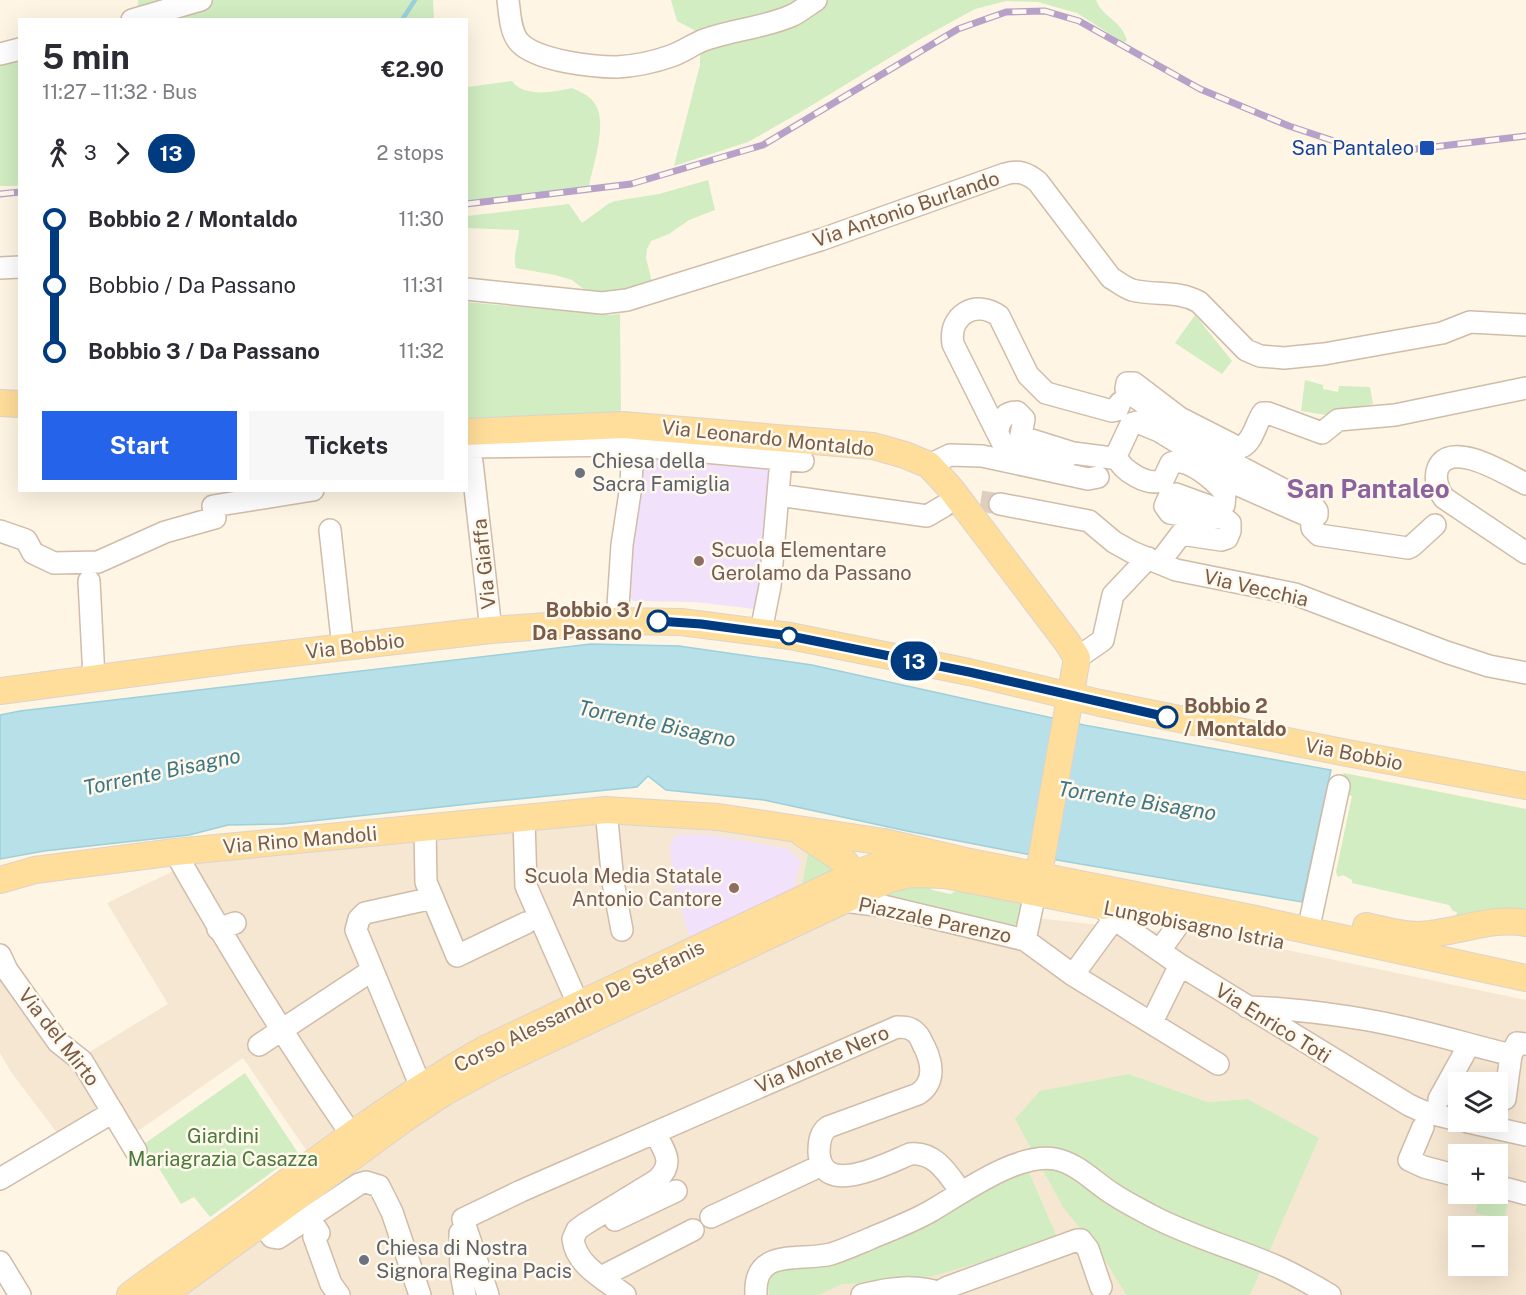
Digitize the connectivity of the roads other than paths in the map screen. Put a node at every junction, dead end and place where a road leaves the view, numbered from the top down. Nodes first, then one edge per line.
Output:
1 (201, 0) edge
2 (508, 0) edge
3 (816, 0) edge
4 (139, 18) edge
5 (18, 50) edge
6 (0, 54) edge
7 (18, 267) edge
8 (0, 268) edge
9 (468, 289) edge
10 (1526, 325) edge
11 (1442, 333) junction
12 (1526, 340) edge
13 (1526, 388) edge
14 (0, 403) edge
15 (1120, 403) dead end
16 (18, 404) edge
17 (998, 431) junction
18 (468, 432) edge
19 (469, 455) edge
20 (1116, 456) junction
21 (781, 459) junction
22 (803, 460) dead end
23 (1065, 460) dead end
24 (632, 461) dead end
25 (929, 465) junction
26 (1098, 477) dead end
27 (1526, 484) edge
28 (300, 492) edge
29 (778, 495) junction
30 (1000, 504) tunnel mouth
31 (944, 507) tunnel mouth
32 (1311, 518) junction
33 (1435, 525) dead end
34 (330, 530) dead end
35 (0, 531) edge
36 (1526, 553) edge
37 (1153, 560) junction
38 (89, 581) dead end
39 (617, 621) junction
40 (491, 630) junction
41 (761, 631) junction
42 (343, 648) junction
43 (1077, 658) junction
44 (1526, 674) edge
45 (94, 678) junction
46 (0, 691) edge
47 (1069, 707) junction
48 (1339, 786) dead end
49 (1526, 786) edge
50 (606, 810) junction
51 (524, 819) junction
52 (792, 828) junction
53 (425, 829) junction
54 (175, 852) junction
55 (933, 854) junction
56 (1038, 878) junction
57 (0, 880) edge
58 (853, 889) junction
59 (433, 898) junction
60 (1107, 912) junction
61 (1181, 921) junction
62 (526, 923) dead end
63 (1526, 923) edge
64 (1317, 926) junction
65 (622, 930) dead end
66 (1025, 940) junction
67 (1160, 950) junction
68 (0, 955) edge
69 (1180, 965) junction
70 (371, 971) junction
71 (1072, 975) junction
72 (1526, 978) edge
73 (1526, 995) edge
74 (579, 1006) junction
75 (1246, 1007) junction
76 (1152, 1022) junction
77 (282, 1031) junction
78 (259, 1045) dead end
79 (1468, 1045) junction
80 (1519, 1050) edge
81 (1218, 1064) dead end
82 (421, 1087) junction
83 (1508, 1088) edge
84 (1439, 1099) dead end
85 (113, 1112) junction
86 (1448, 1118) edge
87 (1422, 1126) dead end
88 (1508, 1131) edge
89 (656, 1133) junction
90 (351, 1134) junction
91 (1526, 1135) edge
92 (136, 1150) dead end
93 (822, 1165) junction
94 (1448, 1173) edge
95 (1, 1177) edge
96 (1508, 1189) edge
97 (676, 1191) dead end
98 (961, 1192) junction
99 (1526, 1194) edge
100 (256, 1216) junction
101 (711, 1217) dead end
102 (463, 1219) junction
103 (315, 1227) dead end
104 (577, 1230) junction
105 (693, 1230) dead end
106 (0, 1262) edge
107 (601, 1277) junction
108 (1101, 1287) dead end
109 (943, 1294) edge
110 (20, 1295) edge
111 (130, 1295) edge
112 (163, 1295) edge
113 (339, 1295) edge
114 (420, 1295) edge
115 (465, 1295) edge
116 (488, 1295) edge
117 (625, 1295) edge
118 (756, 1295) edge
119 (862, 1295) edge
120 (1330, 1295) edge

1 - 4 street
2 - 3 street
5 - 6 street
7 - 8 street
9 - 11 street, Via Antonio Burlando
10 - 11 street, Via Antonio Burlando
11 - 12 street
13 - 32 street
14 - 16 main road
15 - 17 street
17 - 20 street
17 - 23 street
18 - 25 main road, Via Leonardo Montaldo
19 - 21 street
19 - 40 street, Via Giaffa
20 - 32 street
20 - 37 street
21 - 22 street
21 - 29 street
24 - 39 street
25 - 26 street
25 - 43 main road, Via Leonardo Montaldo
27 - 36 street
28 - 35 street
29 - 31 street
29 - 41 street
30 - 37 street, Via Vecchia
32 - 33 street
34 - 42 street
37 - 43 street
37 - 44 street, Via Vecchia
38 - 45 street
39 - 40 main road, Via Bobbio
39 - 41 main road, Via Bobbio
40 - 42 main road, Via Bobbio
41 - 47 main road, Via Bobbio
42 - 45 main road, Via Bobbio
43 - 47 main road
45 - 46 main road, Via Bobbio
47 - 49 main road, Via Bobbio
47 - 56 main road
48 - 64 street
50 - 51 main road, Via Rino Mandoli
50 - 52 main road, Via Rino Mandoli
50 - 65 street
51 - 53 main road, Via Rino Mandoli
51 - 74 street
52 - 55 main road, Via Rino Mandoli
52 - 58 main road, Via Rino Mandoli
53 - 54 main road, Via Rino Mandoli
53 - 59 street
54 - 57 main road, Via Rino Mandoli
54 - 77 street
55 - 56 main road, Lungobisagno Istria
55 - 58 main road, Corso Alessandro De Stefanis
56 - 58 main road, Lungobisagno Istria
56 - 60 main road, Lungobisagno Istria
56 - 64 main road, Lungobisagno Istria
56 - 66 street, Piazzale Parenzo
58 - 66 street, Piazzale Parenzo
58 - 74 main road, Corso Alessandro De Stefanis
58 - 100 main road, Corso Alessandro De Stefanis
59 - 62 street
59 - 70 street
60 - 61 main road, Lungobisagno Istria
60 - 67 street, Via Enrico Toti
60 - 71 street
61 - 67 street
61 - 73 main road, Lungobisagno Istria
63 - 64 main road
64 - 72 main road
66 - 71 street, Piazzale Parenzo
67 - 69 street, Via Enrico Toti
68 - 85 street, Via del Mirto
69 - 75 street, Via Enrico Toti
69 - 76 street
70 - 77 street
70 - 82 street
71 - 76 street, Piazzale Parenzo
74 - 82 main road, Corso Alessandro De Stefanis
75 - 79 street
75 - 86 street, Via Enrico Toti
76 - 81 street, Piazzale Parenzo
77 - 78 street
77 - 90 street
79 - 80 street
79 - 84 street
80 - 83 street
82 - 90 main road, Corso Alessandro De Stefanis
85 - 92 street, Via del Mirto
85 - 95 street
87 - 94 street
88 - 91 street
89 - 93 street, Via Monte Nero
89 - 102 street, Via Monte Nero
89 - 104 street
90 - 100 main road, Corso Alessandro De Stefanis
93 - 98 street
93 - 101 street
96 - 99 street
97 - 104 street
98 - 118 street
98 - 120 street
100 - 111 main road, Corso Alessandro De Stefanis
100 - 112 main road, Corso Alessandro De Stefanis
100 - 114 street
102 - 115 street
102 - 116 street
103 - 113 street
104 - 107 street
105 - 107 street
106 - 110 street
107 - 117 street
108 - 109 street
109 - 119 street

